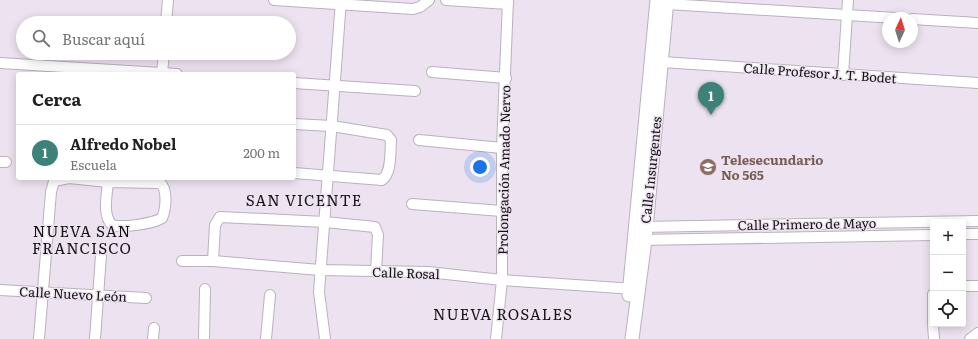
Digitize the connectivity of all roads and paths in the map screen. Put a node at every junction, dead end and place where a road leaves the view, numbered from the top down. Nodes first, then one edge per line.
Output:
1 (168, 0) edge
2 (274, 0) edge
3 (430, 0) edge
4 (446, 0) edge
5 (848, 0) edge
6 (664, 1) edge
7 (508, 2) edge
8 (341, 3) edge
9 (847, 15) junction
10 (167, 16) edge
11 (882, 17) edge
12 (918, 19) edge
13 (978, 23) edge
14 (163, 60) edge
15 (662, 62) junction
16 (0, 63) edge
17 (146, 72) edge
18 (162, 72) edge
19 (432, 72) dead end
20 (843, 75) junction
21 (506, 78) junction
22 (296, 82) edge
23 (978, 83) edge
24 (334, 85) junction
25 (415, 92) dead end
26 (296, 124) edge
27 (332, 126) junction
28 (419, 140) dead end
29 (502, 148) junction
30 (296, 173) edge
31 (329, 176) junction
32 (54, 180) edge
33 (84, 180) edge
34 (108, 182) junction
35 (412, 204) dead end
36 (502, 211) junction
37 (978, 221) edge
38 (325, 222) junction
39 (640, 233) junction
40 (966, 234) edge
41 (978, 234) edge
42 (930, 235) edge
43 (101, 255) dead end
44 (182, 261) dead end
45 (213, 261) junction
46 (320, 270) junction
47 (376, 272) junction
48 (502, 280) junction
49 (966, 286) edge
50 (978, 286) edge
51 (205, 289) dead end
52 (634, 289) junction
53 (0, 290) edge
54 (42, 292) junction
55 (98, 295) junction
56 (270, 295) dead end
57 (146, 298) dead end
58 (933, 327) edge
59 (154, 328) dead end
60 (978, 333) edge
61 (39, 339) edge
62 (95, 339) edge
63 (153, 339) edge
64 (204, 339) edge
65 (266, 339) edge
66 (325, 339) edge
67 (496, 339) edge
68 (624, 339) edge
69 (632, 339) edge
70 (934, 339) edge
71 (970, 339) edge

1 - 10 street
2 - 8 street
3 - 8 street
4 - 7 street
5 - 9 street
6 - 9 street
6 - 15 main road, Calle Insurgentes
6 - 39 main road, Calle Insurgentes
7 - 21 street, Prolongación Amado Nervo
8 - 24 street
9 - 11 street
9 - 20 street
12 - 13 street
14 - 18 street
15 - 20 street, Calle Profesor J. T. Bodet
15 - 39 main road, Calle Insurgentes
16 - 17 street
19 - 21 street
20 - 23 street, Calle Profesor J. T. Bodet
21 - 29 street, Prolongación Amado Nervo
22 - 24 street
24 - 25 street
24 - 27 street
26 - 27 street
27 - 31 street
27 - 31 street
28 - 29 street
29 - 36 street, Prolongación Amado Nervo
30 - 31 street
31 - 38 street
32 - 54 street
33 - 34 street
34 - 34 street
35 - 36 street
36 - 48 street, Prolongación Amado Nervo
37 - 39 street, Calle Primero de Mayo
38 - 45 street
38 - 46 street
38 - 47 street
39 - 42 street, Calle Primero de Mayo
39 - 52 main road, Calle Insurgentes
40 - 41 street
43 - 55 street
44 - 45 street, Calle Rosal
45 - 46 street, Calle Rosal
46 - 47 street, Calle Rosal
46 - 66 street
47 - 48 street, Calle Rosal
48 - 52 street, Calle Rosal
48 - 67 street, Prolongación Amado Nervo
49 - 50 street
51 - 64 street
52 - 68 main road, Calle Insurgentes
52 - 69 main road, Calle Insurgentes
53 - 54 street, Calle Nuevo León
54 - 55 street, Calle Nuevo León
54 - 61 street
55 - 57 street, Calle Nuevo León
55 - 62 street
56 - 65 street
58 - 70 street
59 - 63 street
60 - 71 street

